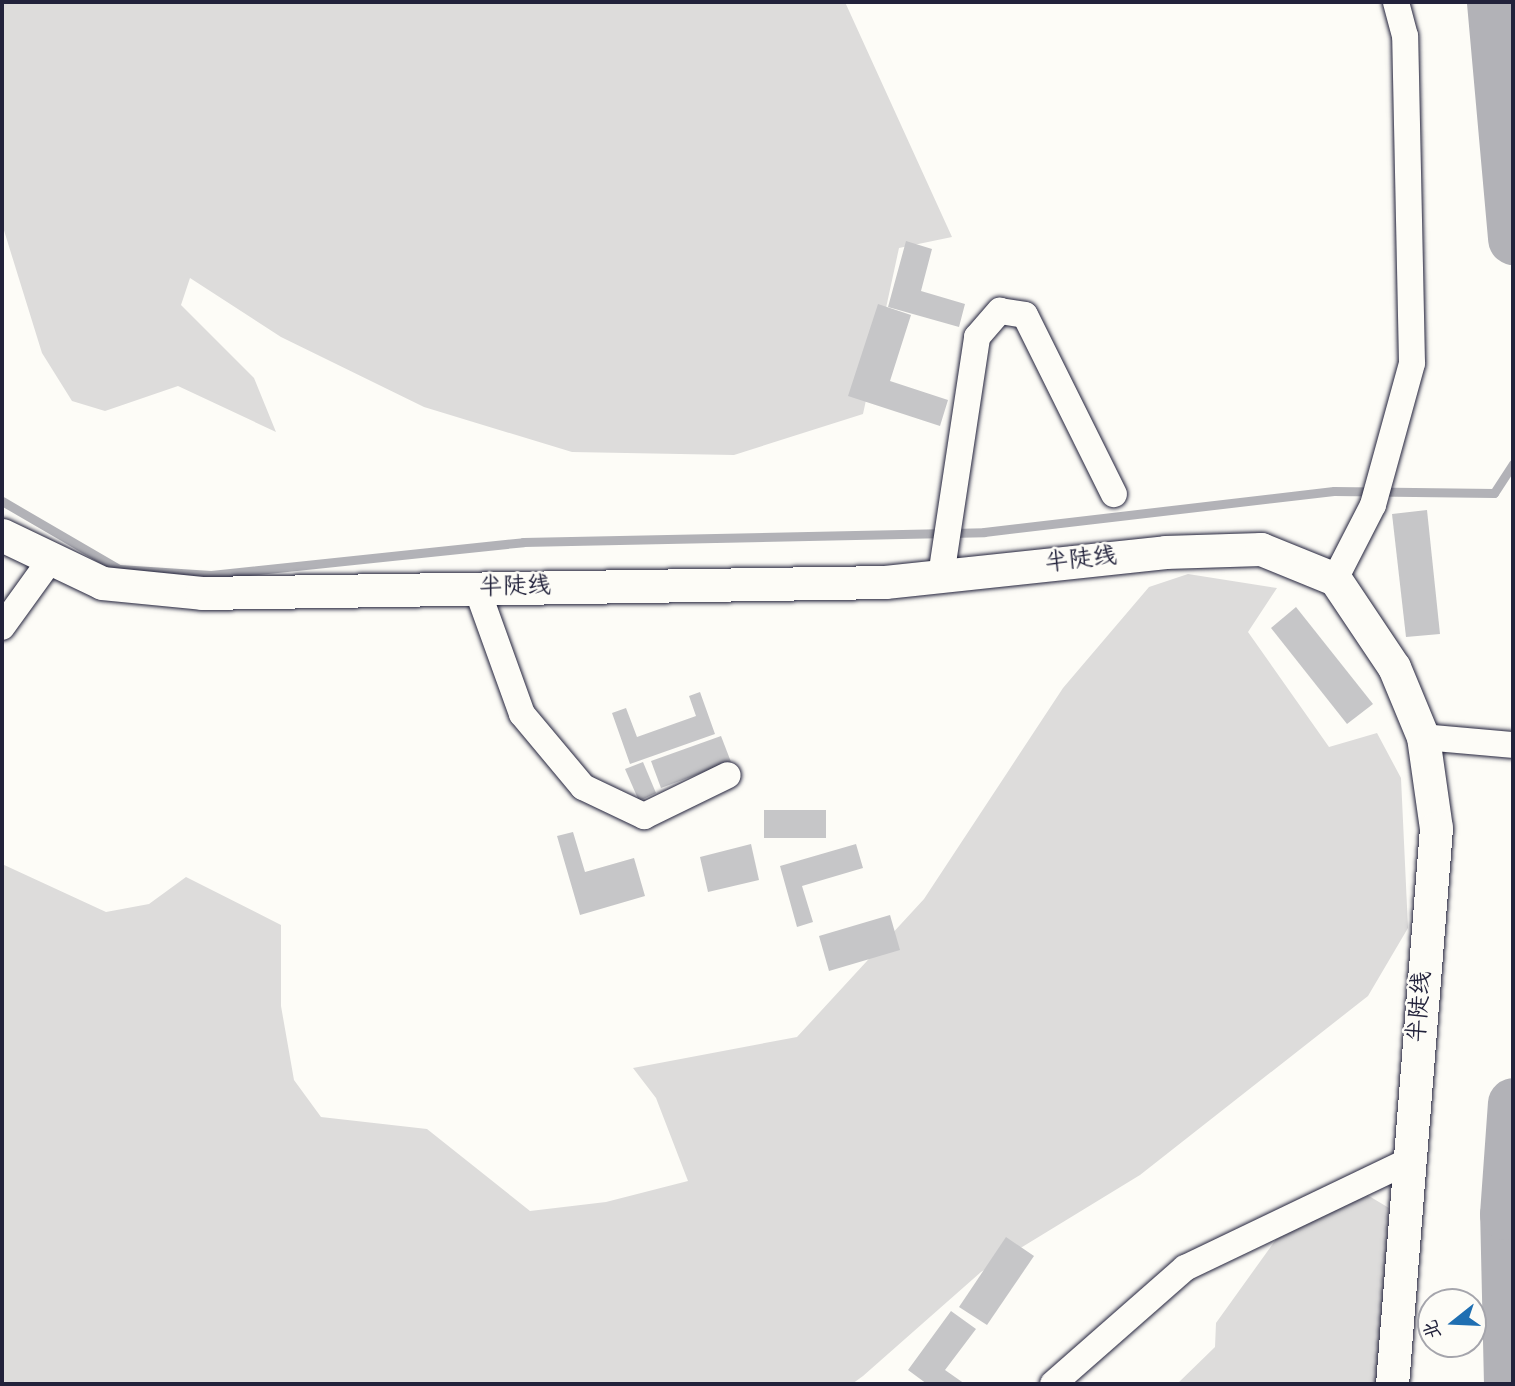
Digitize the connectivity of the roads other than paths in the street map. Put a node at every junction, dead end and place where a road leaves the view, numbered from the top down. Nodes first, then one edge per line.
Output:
1 (1396, 2) edge
2 (1114, 494) dead end
3 (2, 534) edge
4 (51, 559) junction
5 (943, 564) junction
6 (1335, 579) junction
7 (477, 589) junction
8 (2, 627) edge
9 (1423, 737) junction
10 (1513, 745) edge
11 (728, 775) dead end
12 (1408, 1161) junction
13 (1053, 1384) edge
14 (1392, 1384) edge

1 - 6 street
2 - 5 street
3 - 4 street, 半陡线
4 - 7 street, 半陡线
4 - 8 street
5 - 6 street, 半陡线
5 - 7 street, 半陡线
6 - 9 street, 半陡线
7 - 11 street
9 - 10 street
9 - 12 street, 半陡线
12 - 13 street
12 - 14 street, 半陡线

